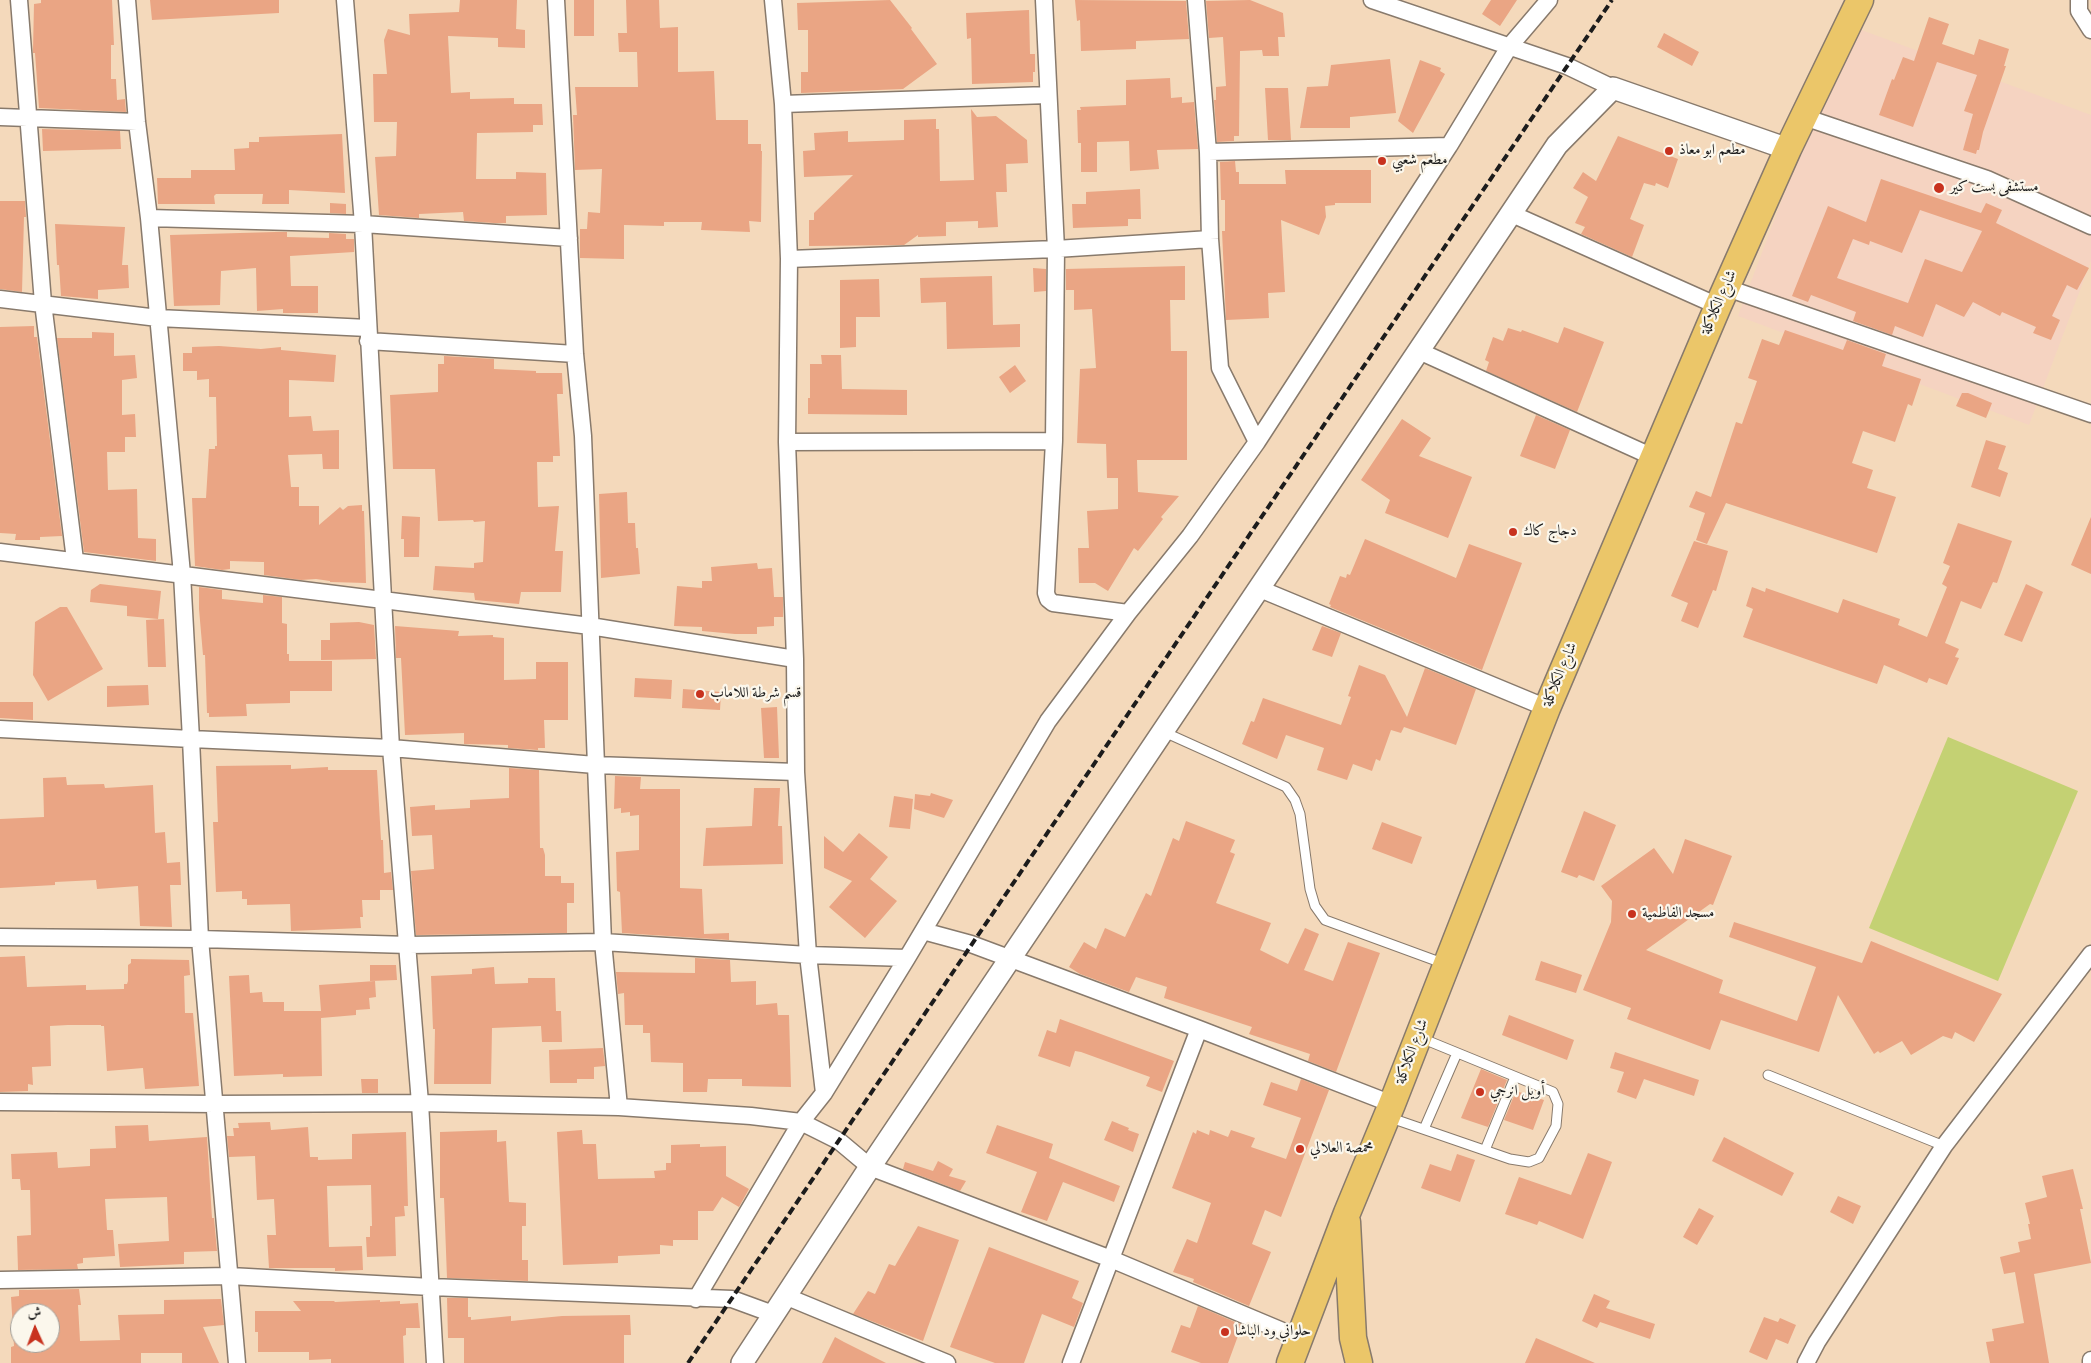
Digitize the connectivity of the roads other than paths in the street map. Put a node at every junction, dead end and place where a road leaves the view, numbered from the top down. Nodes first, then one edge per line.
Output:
1 (19, 0) edge
2 (127, 0) edge
3 (345, 0) edge
4 (556, 0) edge
5 (773, 0) edge
6 (1044, 0) edge
7 (1196, 0) edge
8 (1372, 0) edge
9 (1549, 0) edge
10 (1860, 0) edge
11 (2079, 0) edge
12 (1410, 6) edge
13 (2091, 30) edge
14 (1509, 47) junction
15 (1613, 88) junction
16 (1048, 94) junction
17 (783, 104) junction
18 (0, 117) edge
19 (1804, 117) junction
20 (30, 119) junction
21 (137, 122) junction
22 (1449, 146) junction
23 (1788, 150) junction
24 (1208, 152) junction
25 (1512, 214) junction
26 (149, 218) junction
27 (363, 224) junction
28 (2091, 226) edge
29 (569, 238) junction
30 (1210, 239) junction
31 (1056, 249) junction
32 (789, 259) junction
33 (1722, 297) junction
34 (0, 299) edge
35 (43, 303) junction
36 (158, 318) junction
37 (368, 334) junction
38 (1419, 351) junction
39 (575, 354) junction
40 (2091, 414) edge
41 (1054, 441) junction
42 (787, 442) junction
43 (1257, 442) junction
44 (1654, 457) junction
45 (0, 552) edge
46 (75, 560) junction
47 (182, 574) junction
48 (1260, 589) junction
49 (383, 599) junction
50 (1128, 613) junction
51 (590, 626) junction
52 (795, 659) junction
53 (1547, 708) junction
54 (0, 729) edge
55 (1164, 732) junction
56 (191, 739) junction
57 (391, 748) junction
58 (595, 765) junction
59 (796, 772) junction
60 (923, 931) junction
61 (0, 937) edge
62 (200, 939) junction
63 (603, 942) junction
64 (409, 945) junction
65 (2091, 954) edge
66 (808, 955) junction
67 (907, 958) junction
68 (1011, 959) junction
69 (1447, 965) junction
70 (1200, 1029) junction
71 (1418, 1037) junction
72 (1457, 1053) junction
73 (1768, 1075) dead end
74 (1516, 1077) junction
75 (824, 1093) junction
76 (0, 1102) edge
77 (420, 1103) junction
78 (215, 1104) junction
79 (619, 1107) junction
80 (1389, 1111) junction
81 (801, 1122) junction
82 (1424, 1130) junction
83 (1944, 1146) junction
84 (1485, 1150) junction
85 (870, 1167) junction
86 (1347, 1213) junction
87 (1111, 1258) junction
88 (230, 1276) junction
89 (0, 1280) edge
90 (431, 1287) junction
91 (785, 1296) junction
92 (696, 1298) junction
93 (773, 1314) junction
94 (1300, 1338) junction
95 (237, 1363) edge
96 (435, 1363) edge
97 (742, 1363) edge
98 (947, 1363) edge
99 (1070, 1363) edge
100 (1290, 1363) edge
101 (1360, 1363) edge
102 (1806, 1363) edge

1 - 20 street
2 - 21 street
3 - 27 street
4 - 29 street
5 - 17 street
6 - 16 street
7 - 24 street
8 - 12 street
9 - 14 street
10 - 19 main road, شارع الكلاكلة
11 - 13 street
12 - 14 street
14 - 15 street
14 - 22 street
15 - 23 street
15 - 25 street
16 - 17 street
16 - 31 street
17 - 32 street
18 - 20 street
19 - 23 main road, شارع الكلاكلة
19 - 28 street
20 - 21 street
20 - 35 street
21 - 26 street
22 - 24 street
22 - 43 street
23 - 33 main road, شارع الكلاكلة
24 - 30 street
25 - 33 street
25 - 38 street
26 - 27 street
26 - 36 street
27 - 29 street
27 - 37 street
29 - 39 street
30 - 31 street
30 - 43 street
31 - 32 street
31 - 41 street
32 - 42 street
33 - 40 street
33 - 44 main road, شارع الكلاكلة
34 - 35 street
35 - 36 street
35 - 46 street
36 - 37 street
36 - 47 street
37 - 39 street
37 - 49 street
38 - 44 street
38 - 48 street
39 - 51 street
41 - 42 street
41 - 50 street
42 - 52 street
43 - 50 street
44 - 53 main road, شارع الكلاكلة
45 - 46 street
46 - 47 street
47 - 49 street
47 - 56 street
48 - 53 street
48 - 55 street
49 - 51 street
49 - 57 street
50 - 60 street
51 - 52 street
51 - 58 street
52 - 59 street
53 - 69 main road, شارع الكلاكلة
54 - 56 street
55 - 68 street
55 - 69 lane
56 - 57 street
56 - 62 street
57 - 58 street
57 - 64 street
58 - 59 street
58 - 63 street
59 - 66 street
60 - 67 street
60 - 68 street
61 - 62 street
62 - 64 street
62 - 78 street
63 - 64 street
63 - 66 street
63 - 79 street
64 - 77 street
65 - 83 street
66 - 67 street
66 - 75 street
67 - 75 street
68 - 70 street
68 - 85 street
69 - 71 main road, شارع الكلاكلة
70 - 80 street
70 - 87 street
71 - 72 lane
71 - 80 main road, شارع الكلاكلة
72 - 74 lane
72 - 82 lane
73 - 83 lane
74 - 84 lane
74 - 84 lane
75 - 81 street
76 - 78 street
77 - 78 street
77 - 79 street
77 - 90 street
78 - 88 street
79 - 81 street
80 - 82 lane
80 - 86 main road, شارع الكلاكلة
81 - 85 street
81 - 92 street
82 - 84 lane
83 - 102 street
85 - 87 street
85 - 91 street
86 - 94 main road, شارع الكلاكلة
86 - 101 main road
87 - 94 street
87 - 99 street
88 - 89 street
88 - 90 street
88 - 95 street
90 - 92 street
90 - 96 street
91 - 93 street
91 - 98 street
92 - 93 street
93 - 97 street
94 - 100 main road, شارع الكلاكلة

